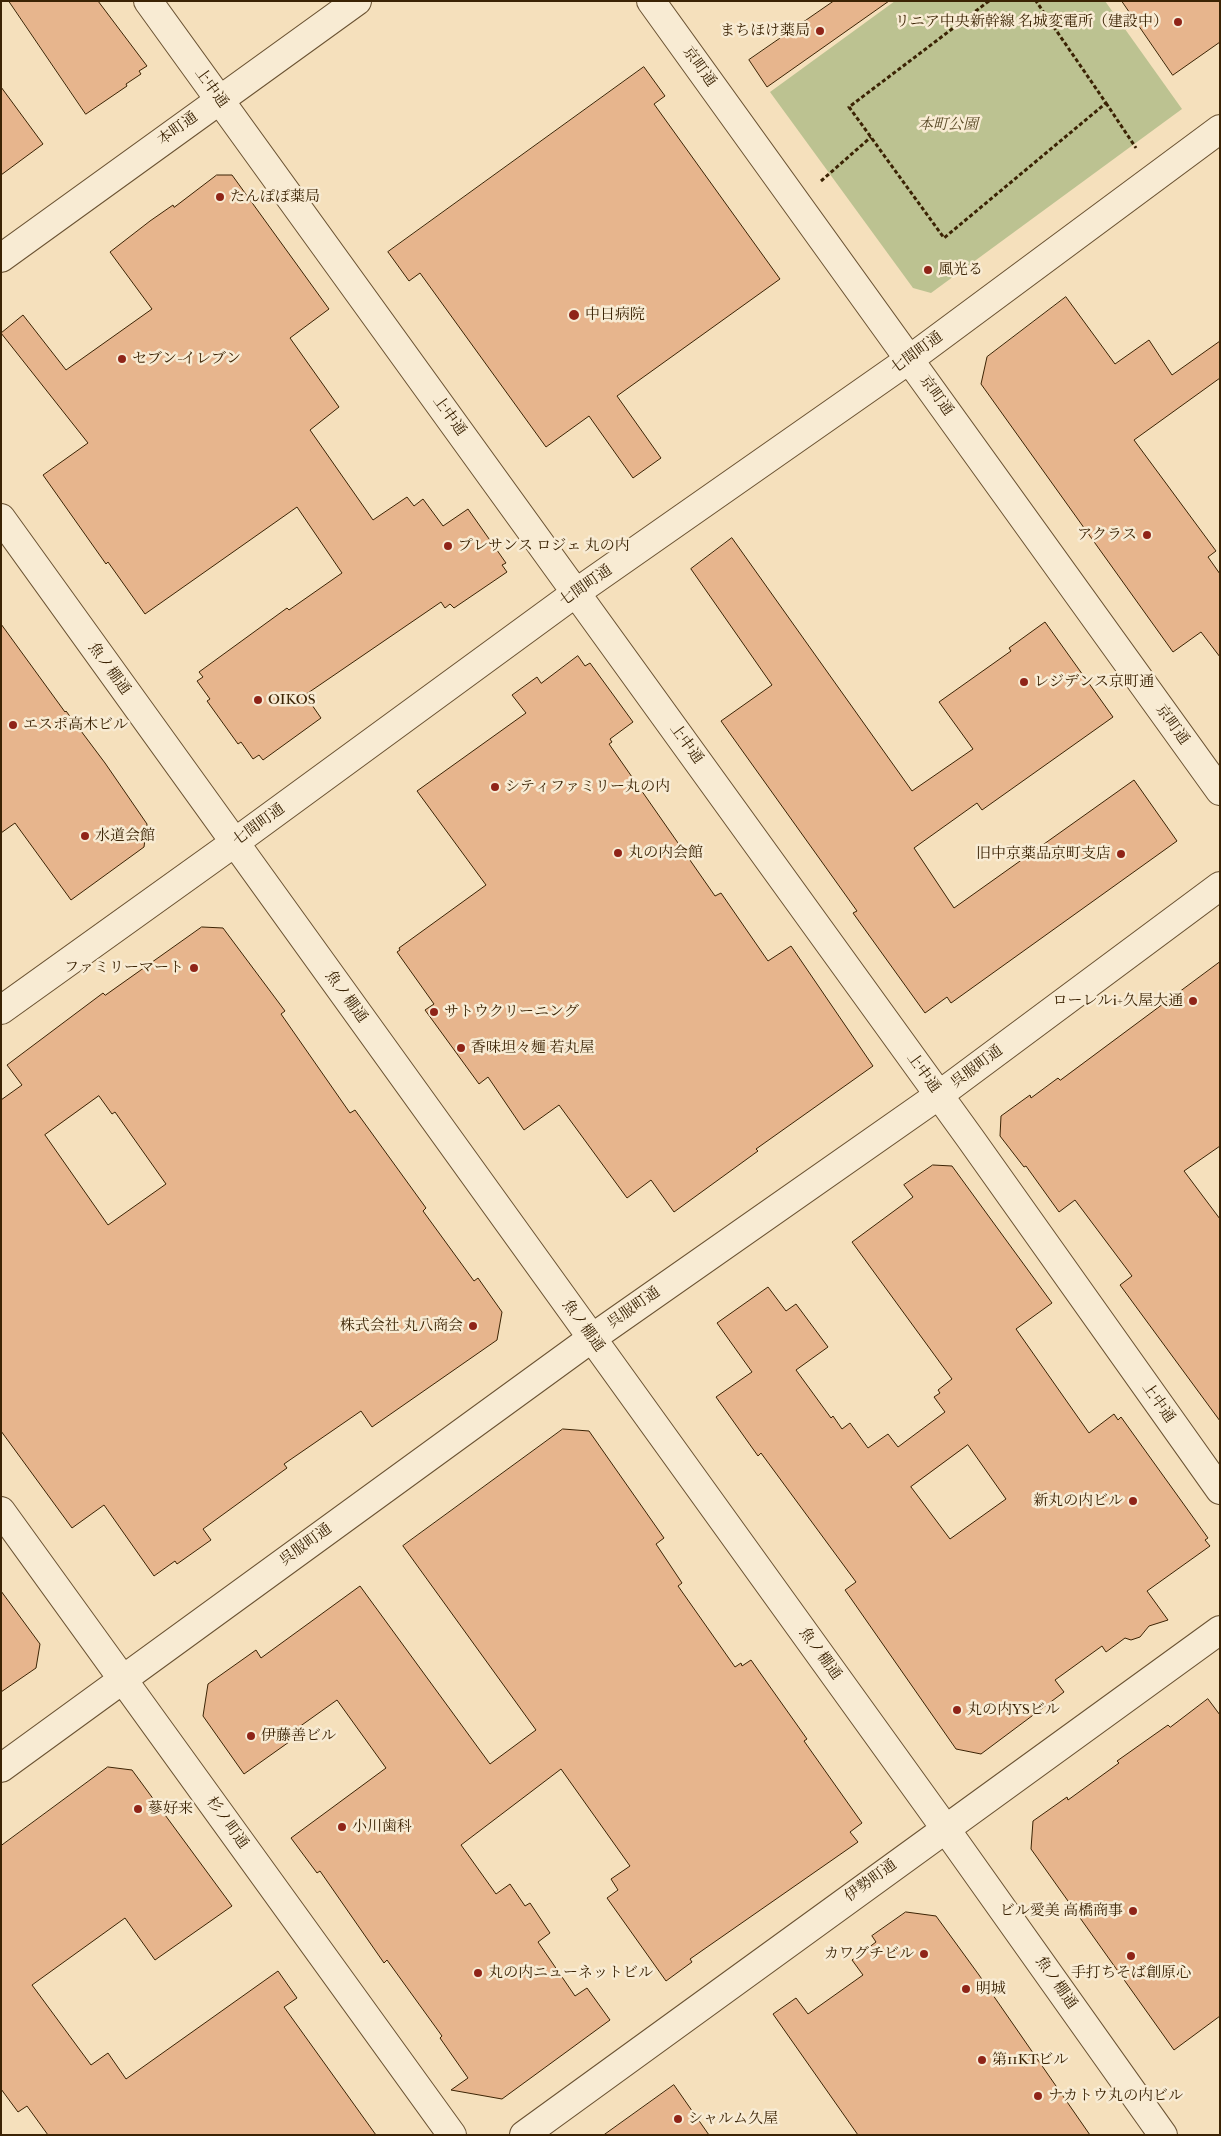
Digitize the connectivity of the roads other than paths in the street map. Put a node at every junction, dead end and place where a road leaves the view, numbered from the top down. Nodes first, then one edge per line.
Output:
1 (148, 1) edge
2 (357, 1) edge
3 (652, 1) edge
4 (219, 99) junction
5 (1220, 129) edge
6 (1, 258) edge
7 (910, 359) junction
8 (1, 518) edge
9 (577, 592) junction
10 (1220, 791) edge
11 (234, 843) junction
12 (1220, 886) edge
13 (1, 1010) edge
14 (939, 1095) junction
15 (592, 1338) junction
16 (1220, 1490) edge
17 (1, 1511) edge
18 (1220, 1630) edge
19 (122, 1678) junction
20 (1, 1768) edge
21 (945, 1828) junction
22 (452, 2135) edge
23 (524, 2135) edge
24 (1163, 2135) edge

1 - 4 street, 上中通
2 - 4 street, 本町通
3 - 7 street, 京町通
4 - 6 street, 本町通
4 - 9 street, 上中通
5 - 7 street, 七間町通
7 - 9 street, 七間町通
7 - 10 street, 京町通
8 - 11 street, 魚ノ棚通
9 - 11 street, 七間町通
9 - 14 street, 上中通
11 - 13 street, 七間町通
11 - 15 street, 魚ノ棚通
12 - 14 street, 呉服町通
14 - 15 street, 呉服町通
14 - 16 street, 上中通
15 - 19 street, 呉服町通
15 - 21 street, 魚ノ棚通
17 - 19 street, 杉ノ町通
18 - 21 street, 伊勢町通
19 - 20 street, 呉服町通
19 - 22 street, 杉ノ町通
21 - 23 street, 伊勢町通
21 - 24 street, 魚ノ棚通

